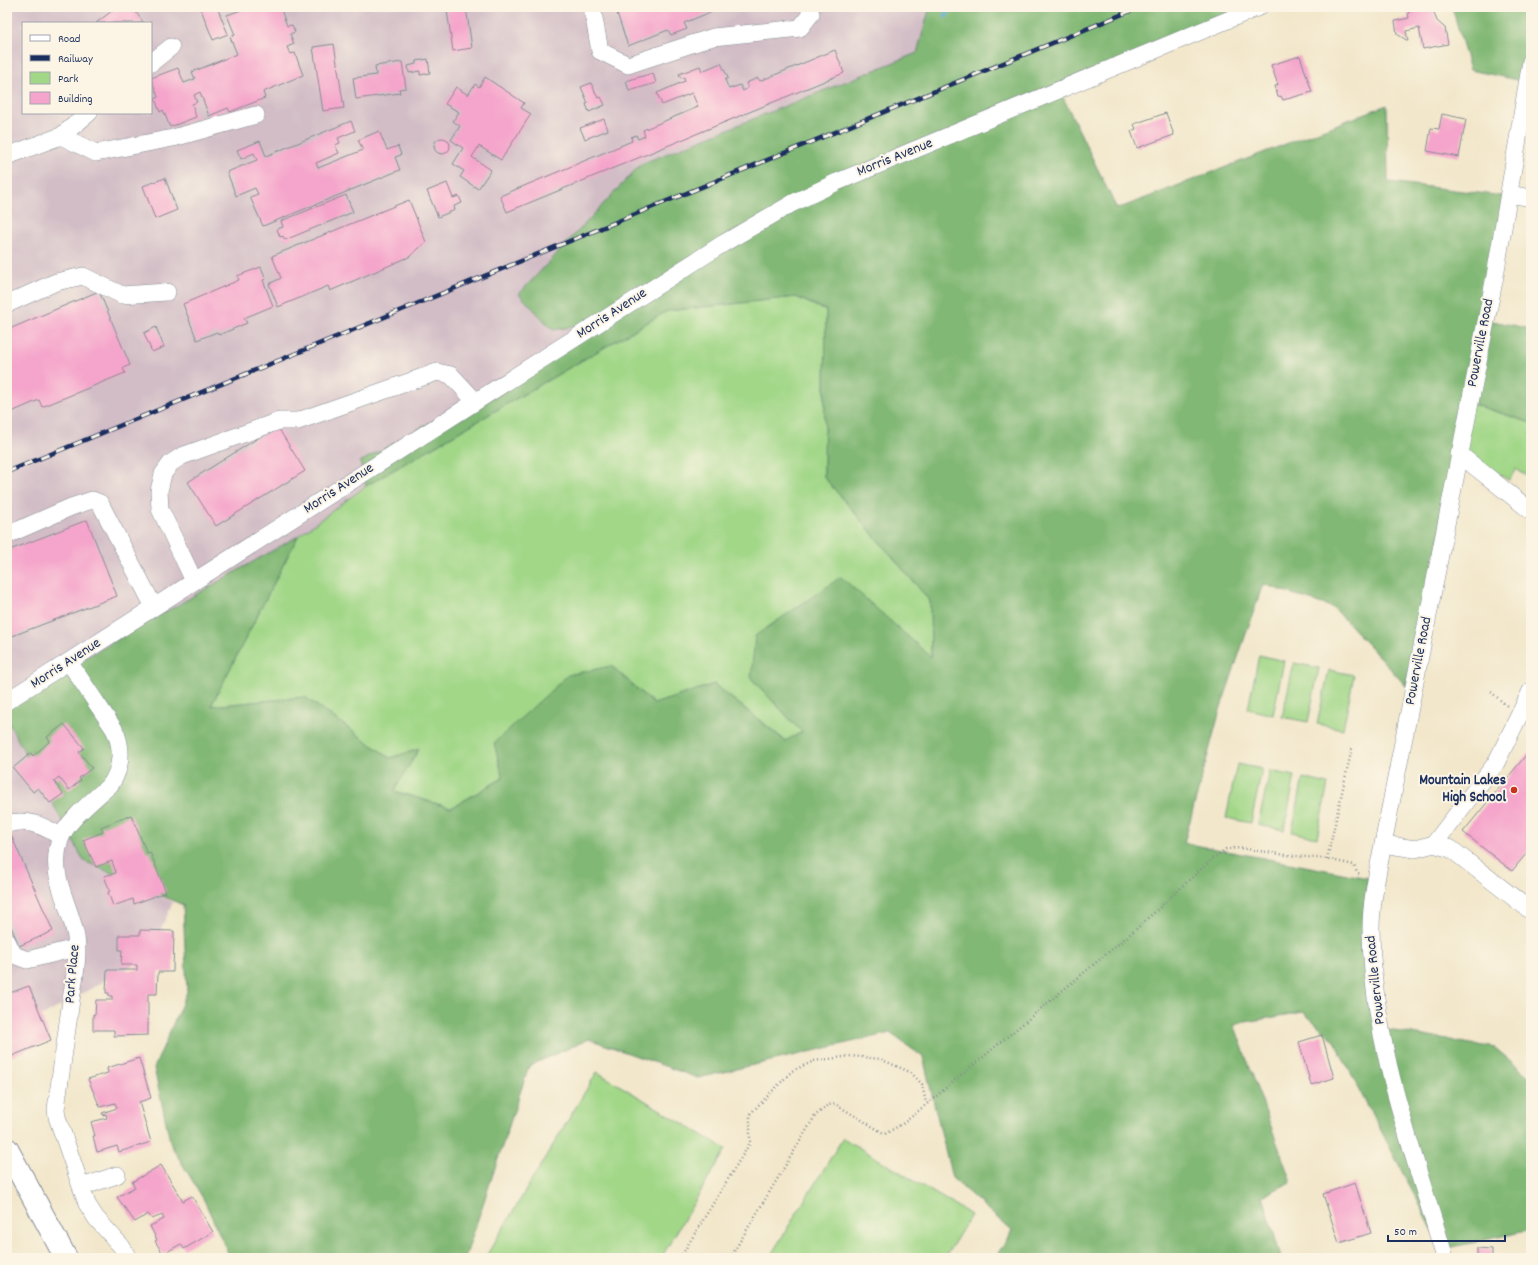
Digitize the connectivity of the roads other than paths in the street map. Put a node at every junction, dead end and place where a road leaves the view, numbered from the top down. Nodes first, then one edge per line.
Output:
1 (592, 7) edge
2 (809, 7) edge
3 (1259, 7) edge
4 (171, 47) dead end
5 (1531, 60) edge
6 (152, 62) edge
7 (88, 114) edge
8 (256, 115) dead end
9 (61, 136) junction
10 (7, 156) edge
11 (1509, 194) junction
12 (1531, 198) edge
13 (167, 292) dead end
14 (7, 304) edge
15 (475, 402) junction
16 (1460, 454) junction
17 (1531, 511) edge
18 (7, 535) edge
19 (194, 582) junction
20 (154, 607) junction
21 (69, 662) junction
22 (1531, 690) edge
23 (7, 701) edge
24 (7, 824) edge
25 (61, 838) junction
26 (1383, 844) junction
27 (1434, 844) junction
28 (1531, 911) edge
29 (7, 941) edge
30 (76, 948) junction
31 (7, 1149) edge
32 (117, 1175) dead end
33 (82, 1187) junction
34 (66, 1258) edge
35 (128, 1258) edge
36 (1445, 1258) edge

1 - 2 street
3 - 15 street, Morris Avenue
4 - 6 street
5 - 11 street, Powerville Road
7 - 9 street
8 - 9 street
9 - 10 street
11 - 12 street
11 - 16 street, Powerville Road
13 - 14 street
15 - 19 street, Morris Avenue
15 - 19 street
16 - 17 street
16 - 26 street, Powerville Road
18 - 20 street
19 - 20 street, Morris Avenue
20 - 21 street, Morris Avenue
21 - 23 street, Morris Avenue
21 - 25 street, Park Place
22 - 27 street
24 - 25 street
25 - 30 street, Park Place
26 - 27 street
26 - 36 street, Powerville Road
27 - 28 street
29 - 30 street
30 - 33 street, Park Place
31 - 34 main road
32 - 33 street
33 - 35 street, Park Place

